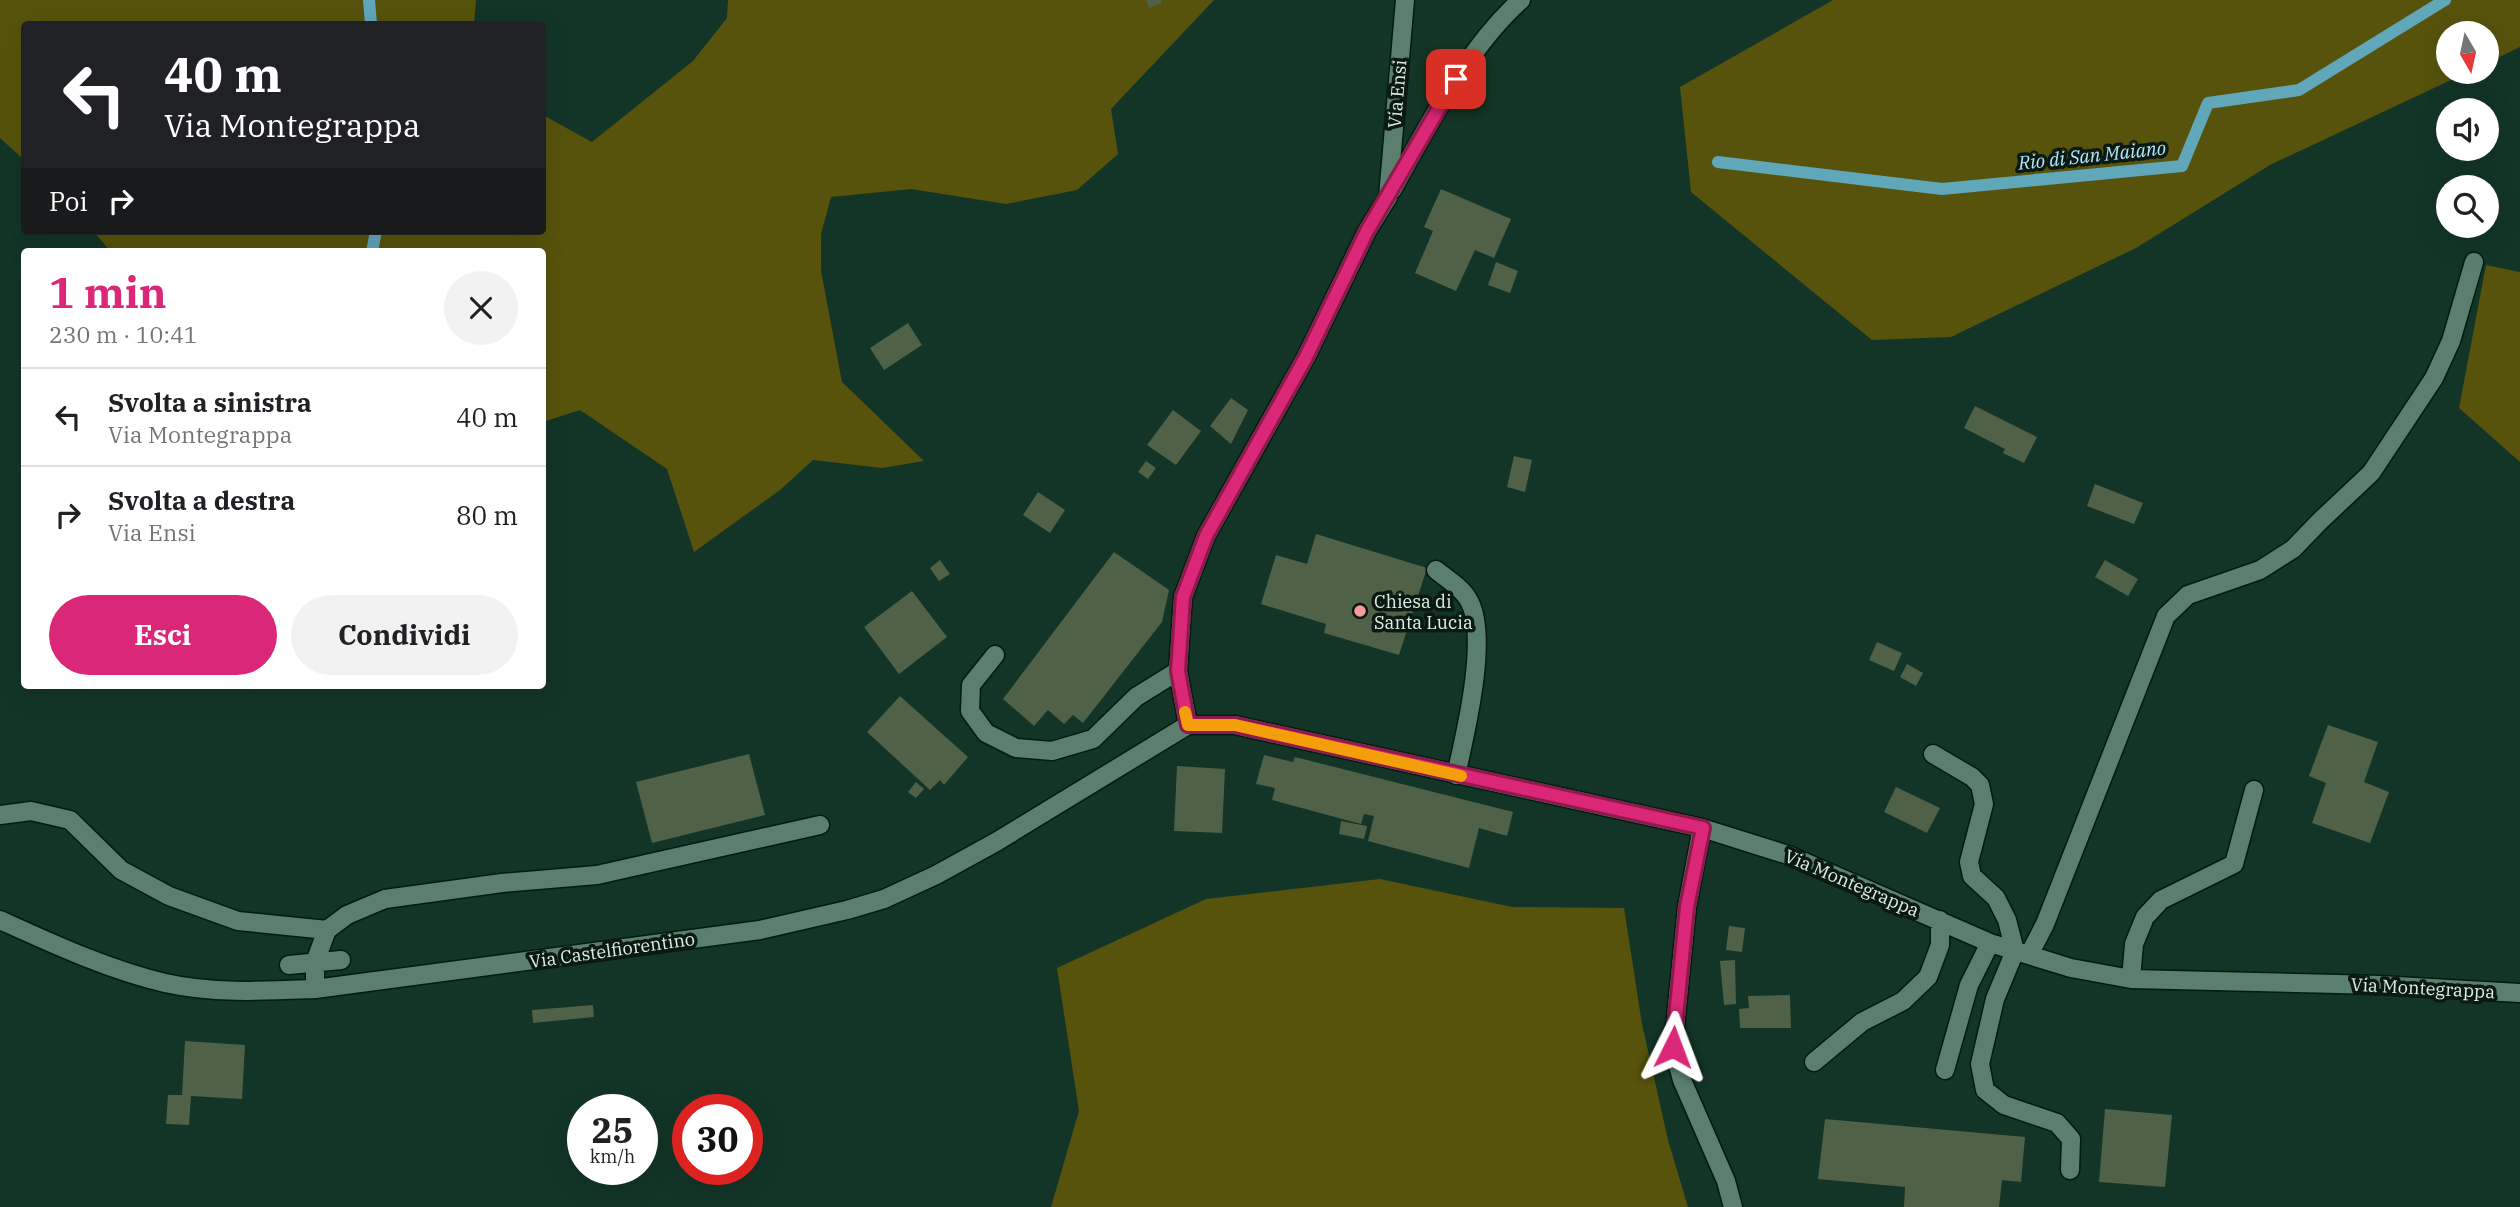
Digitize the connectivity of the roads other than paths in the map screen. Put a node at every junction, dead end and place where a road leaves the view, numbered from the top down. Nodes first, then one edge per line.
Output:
1 (1405, 0) edge
2 (1521, 0) edge
3 (1388, 197) junction
4 (2474, 262) dead end
5 (1436, 570) dead end
6 (995, 655) dead end
7 (1178, 671) junction
8 (1188, 725) junction
9 (1933, 754) dead end
10 (1456, 775) junction
11 (2254, 790) dead end
12 (0, 816) edge
13 (820, 825) dead end
14 (1703, 828) junction
15 (0, 919) edge
16 (1940, 920) junction
17 (327, 930) junction
18 (1990, 943) junction
19 (2022, 953) junction
20 (341, 960) dead end
21 (315, 962) junction
22 (289, 965) dead end
23 (2131, 979) junction
24 (316, 989) junction
25 (2520, 993) edge
26 (1814, 1062) dead end
27 (1945, 1070) dead end
28 (2070, 1170) dead end
29 (1733, 1207) edge

1 - 3 street, Via Ensi
2 - 3 street
3 - 7 street, Via Ensi
4 - 19 street
5 - 10 street
6 - 7 street
7 - 8 street, Via Ensi
8 - 10 street, Via Montegrappa
8 - 24 street, Via Castelfiorentino
9 - 19 street
10 - 14 street, Via Montegrappa
11 - 23 street
12 - 17 street
13 - 17 street
14 - 16 street, Via Montegrappa
14 - 29 street
15 - 24 street, Via Castelfiorentino
16 - 18 street, Via Montegrappa
16 - 26 street
17 - 21 street
18 - 19 street, Via Montegrappa
18 - 27 street
19 - 23 street, Via Montegrappa
19 - 28 street
20 - 21 street
21 - 22 street
21 - 24 street
23 - 25 street, Via Montegrappa

